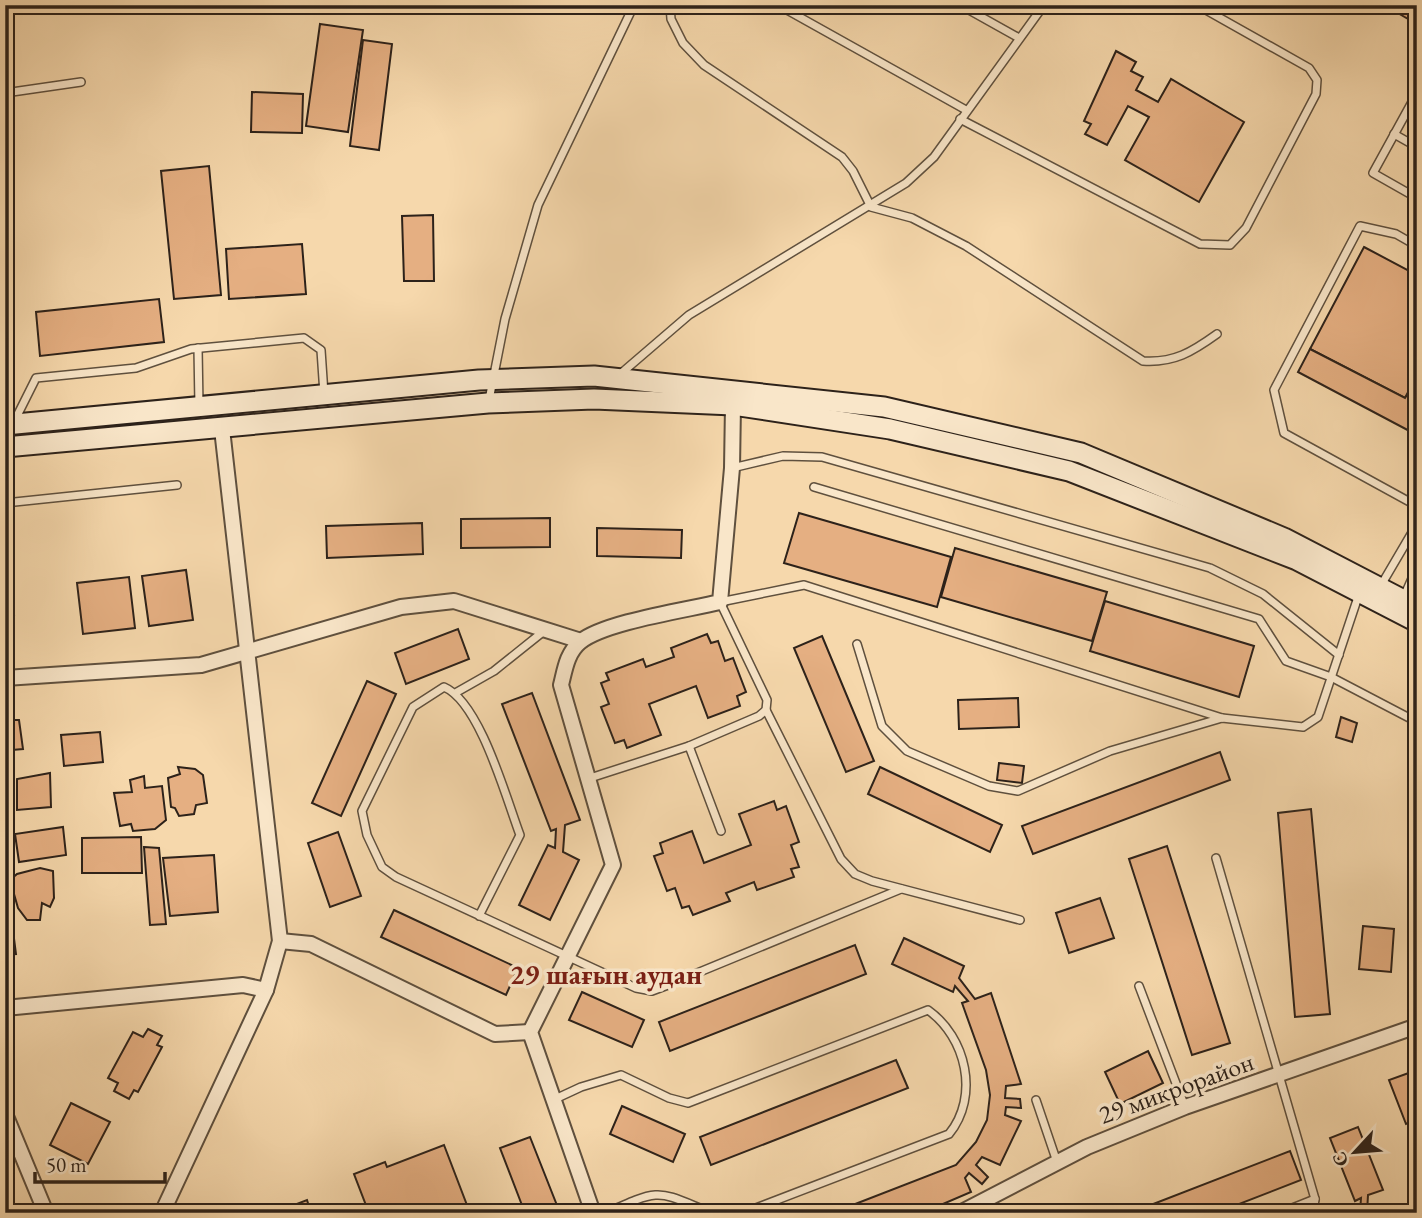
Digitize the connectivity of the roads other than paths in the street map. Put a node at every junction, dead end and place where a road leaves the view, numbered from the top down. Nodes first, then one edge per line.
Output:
1 (634, 5) edge
2 (670, 5) edge
3 (778, 5) edge
4 (960, 5) edge
5 (1044, 5) edge
6 (1198, 5) edge
7 (1019, 38) junction
8 (81, 82) dead end
9 (5, 93) edge
10 (1417, 93) edge
11 (966, 110) junction
12 (960, 119) junction
13 (1394, 134) junction
14 (1417, 147) edge
15 (1417, 198) edge
16 (871, 207) junction
17 (1417, 246) edge
18 (1217, 334) dead end
19 (198, 348) junction
20 (617, 376) junction
21 (494, 381) junction
22 (324, 395) junction
23 (734, 398) junction
24 (488, 403) junction
25 (208, 406) junction
26 (10, 424) edge
27 (222, 429) junction
28 (5, 447) edge
29 (732, 468) junction
30 (177, 485) dead end
31 (814, 486) dead end
32 (5, 503) edge
33 (1417, 506) edge
34 (1417, 524) edge
35 (1417, 567) edge
36 (1369, 589) junction
37 (720, 602) junction
38 (1405, 606) edge
39 (1417, 622) edge
40 (544, 631) junction
41 (581, 641) junction
42 (857, 644) dead end
43 (248, 653) junction
44 (1339, 655) junction
45 (1331, 677) junction
46 (5, 678) edge
47 (457, 692) junction
48 (765, 710) junction
49 (1222, 718) junction
50 (1417, 722) edge
51 (689, 746) junction
52 (587, 779) junction
53 (721, 831) dead end
54 (1216, 858) dead end
55 (901, 889) junction
56 (479, 916) junction
57 (1020, 920) dead end
58 (280, 941) junction
59 (570, 958) junction
60 (1139, 986) dead end
61 (266, 990) junction
62 (5, 1008) edge
63 (1417, 1026) edge
64 (530, 1032) junction
65 (1278, 1077) junction
66 (1036, 1100) dead end
67 (552, 1101) junction
68 (1185, 1107) junction
69 (5, 1114) edge
70 (1057, 1162) junction
71 (1315, 1199) junction
72 (46, 1213) edge
73 (162, 1213) edge
74 (593, 1213) edge
75 (606, 1213) edge
76 (712, 1213) edge
77 (743, 1213) edge
78 (960, 1213) edge
79 (1280, 1213) edge
80 (1313, 1213) edge

1 - 21 lane
2 - 16 lane
3 - 11 lane
4 - 7 lane
5 - 7 lane
6 - 12 lane
7 - 11 lane
8 - 9 lane
10 - 13 lane
11 - 12 lane
12 - 16 lane
13 - 14 lane
13 - 15 lane
16 - 18 lane
16 - 20 lane
17 - 33 lane
19 - 22 lane
19 - 25 lane
19 - 26 lane
20 - 21 main road
20 - 23 main road
21 - 22 main road
21 - 24 lane
22 - 25 main road
23 - 24 main road
23 - 29 street
23 - 36 main road
24 - 27 main road
25 - 26 main road
25 - 27 main road
27 - 28 main road
27 - 43 street
29 - 37 street
29 - 44 lane
30 - 32 lane
31 - 45 lane
34 - 36 lane
35 - 38 lane
36 - 38 main road
36 - 44 lane
37 - 41 street
37 - 48 lane
37 - 49 lane
38 - 39 main road
40 - 41 street
40 - 43 street
40 - 47 lane
41 - 52 street
42 - 49 lane
43 - 46 street
43 - 58 street
44 - 45 lane
45 - 49 lane
45 - 50 lane
47 - 56 lane
47 - 56 lane
48 - 51 lane
48 - 55 lane
51 - 52 lane
51 - 53 lane
52 - 59 street
54 - 65 lane
55 - 57 lane
55 - 59 lane
56 - 59 lane
58 - 61 street
58 - 64 street
59 - 64 street
60 - 68 lane
61 - 62 street
61 - 73 street
63 - 65 street, 29 микрорайон
64 - 67 street
65 - 68 street, 29 микрорайон
65 - 71 lane
66 - 70 lane
67 - 74 street
67 - 77 lane
68 - 70 street, 29 микрорайон
69 - 72 street
70 - 78 street, 29 микрорайон
71 - 79 lane
71 - 80 lane
75 - 76 lane

